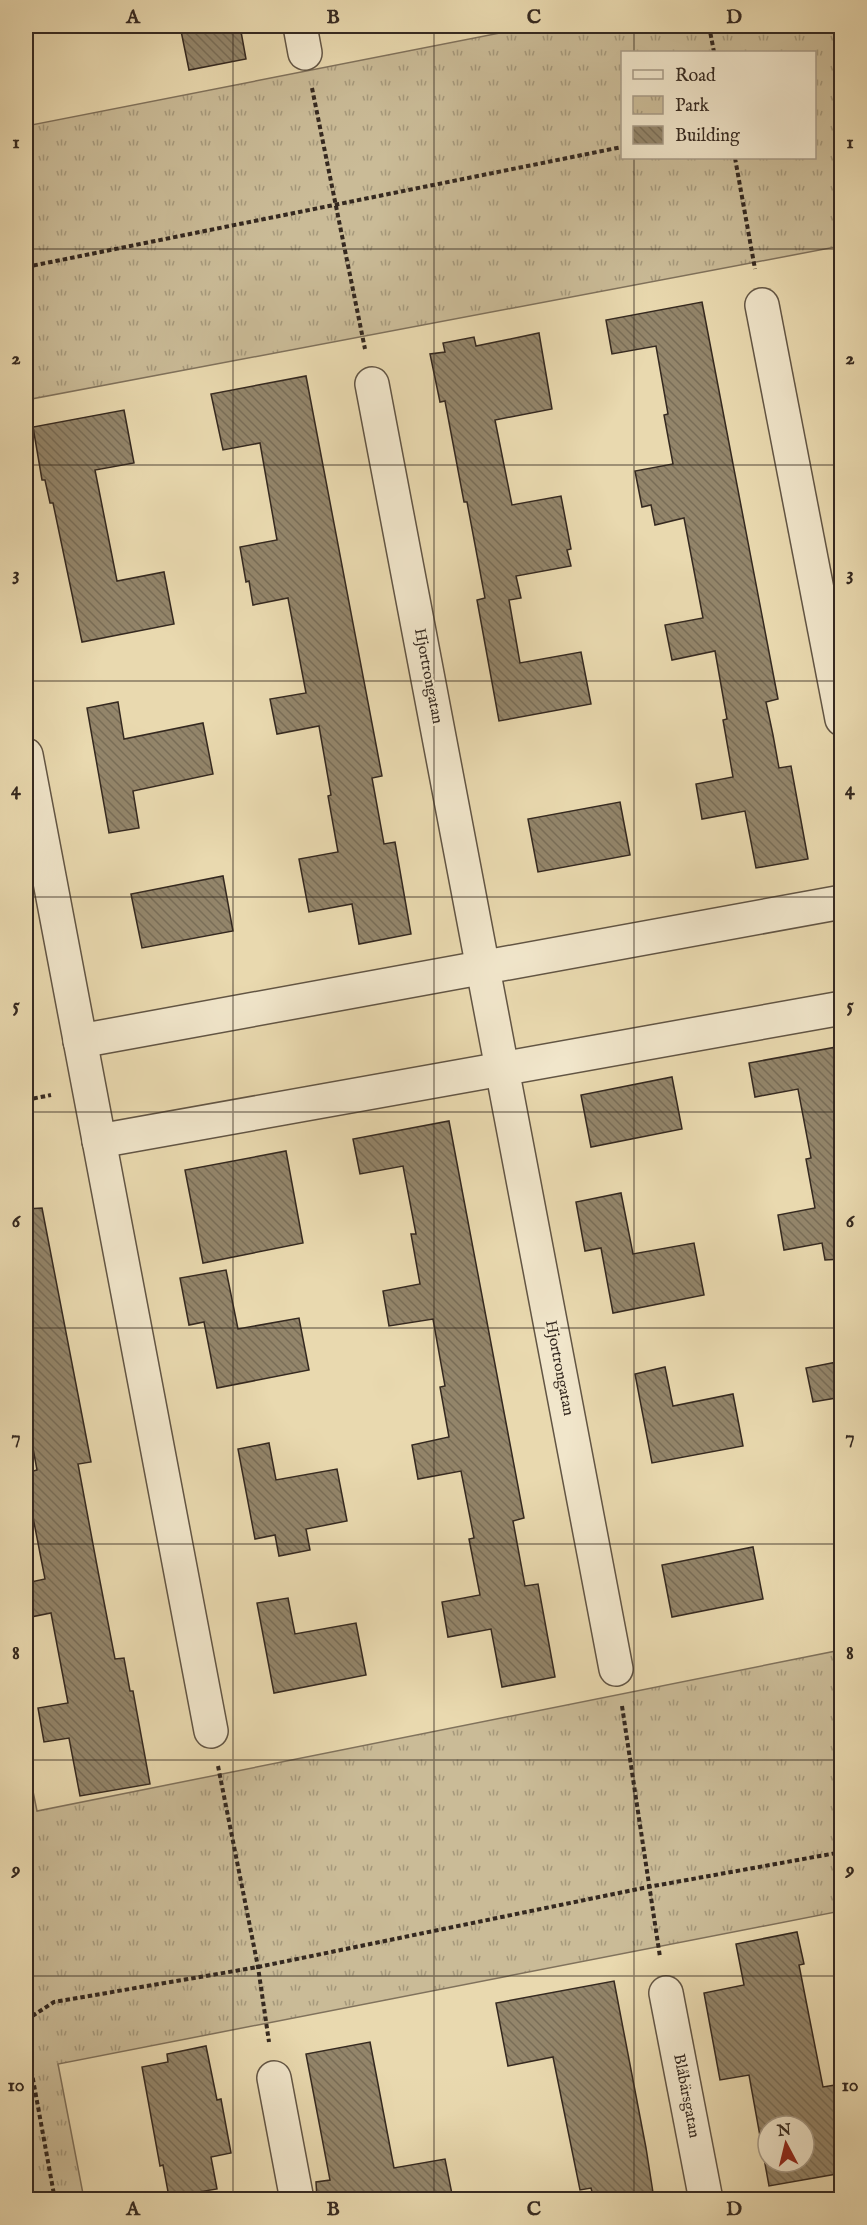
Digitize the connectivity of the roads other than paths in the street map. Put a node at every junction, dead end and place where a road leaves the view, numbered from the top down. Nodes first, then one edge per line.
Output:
1 (762, 305) road end
2 (372, 384) road end
3 (842, 720) edge
4 (26, 755) edge
5 (842, 902) edge
6 (483, 967) junction
7 (842, 1008) edge
8 (80, 1041) junction
9 (502, 1068) junction
10 (99, 1141) junction
11 (616, 1669) road end
12 (211, 1731) road end
13 (666, 1993) road end
14 (274, 2078) road end
15 (297, 2199) edge
16 (706, 2199) edge

1 - 3 street
2 - 6 street, Hjortrongatan
4 - 8 street
5 - 6 street
6 - 8 street
6 - 9 street, Hjortrongatan
7 - 9 street
8 - 10 street
9 - 10 street
9 - 11 street, Hjortrongatan
10 - 12 street
13 - 16 street, Blåbärsgatan
14 - 15 street

